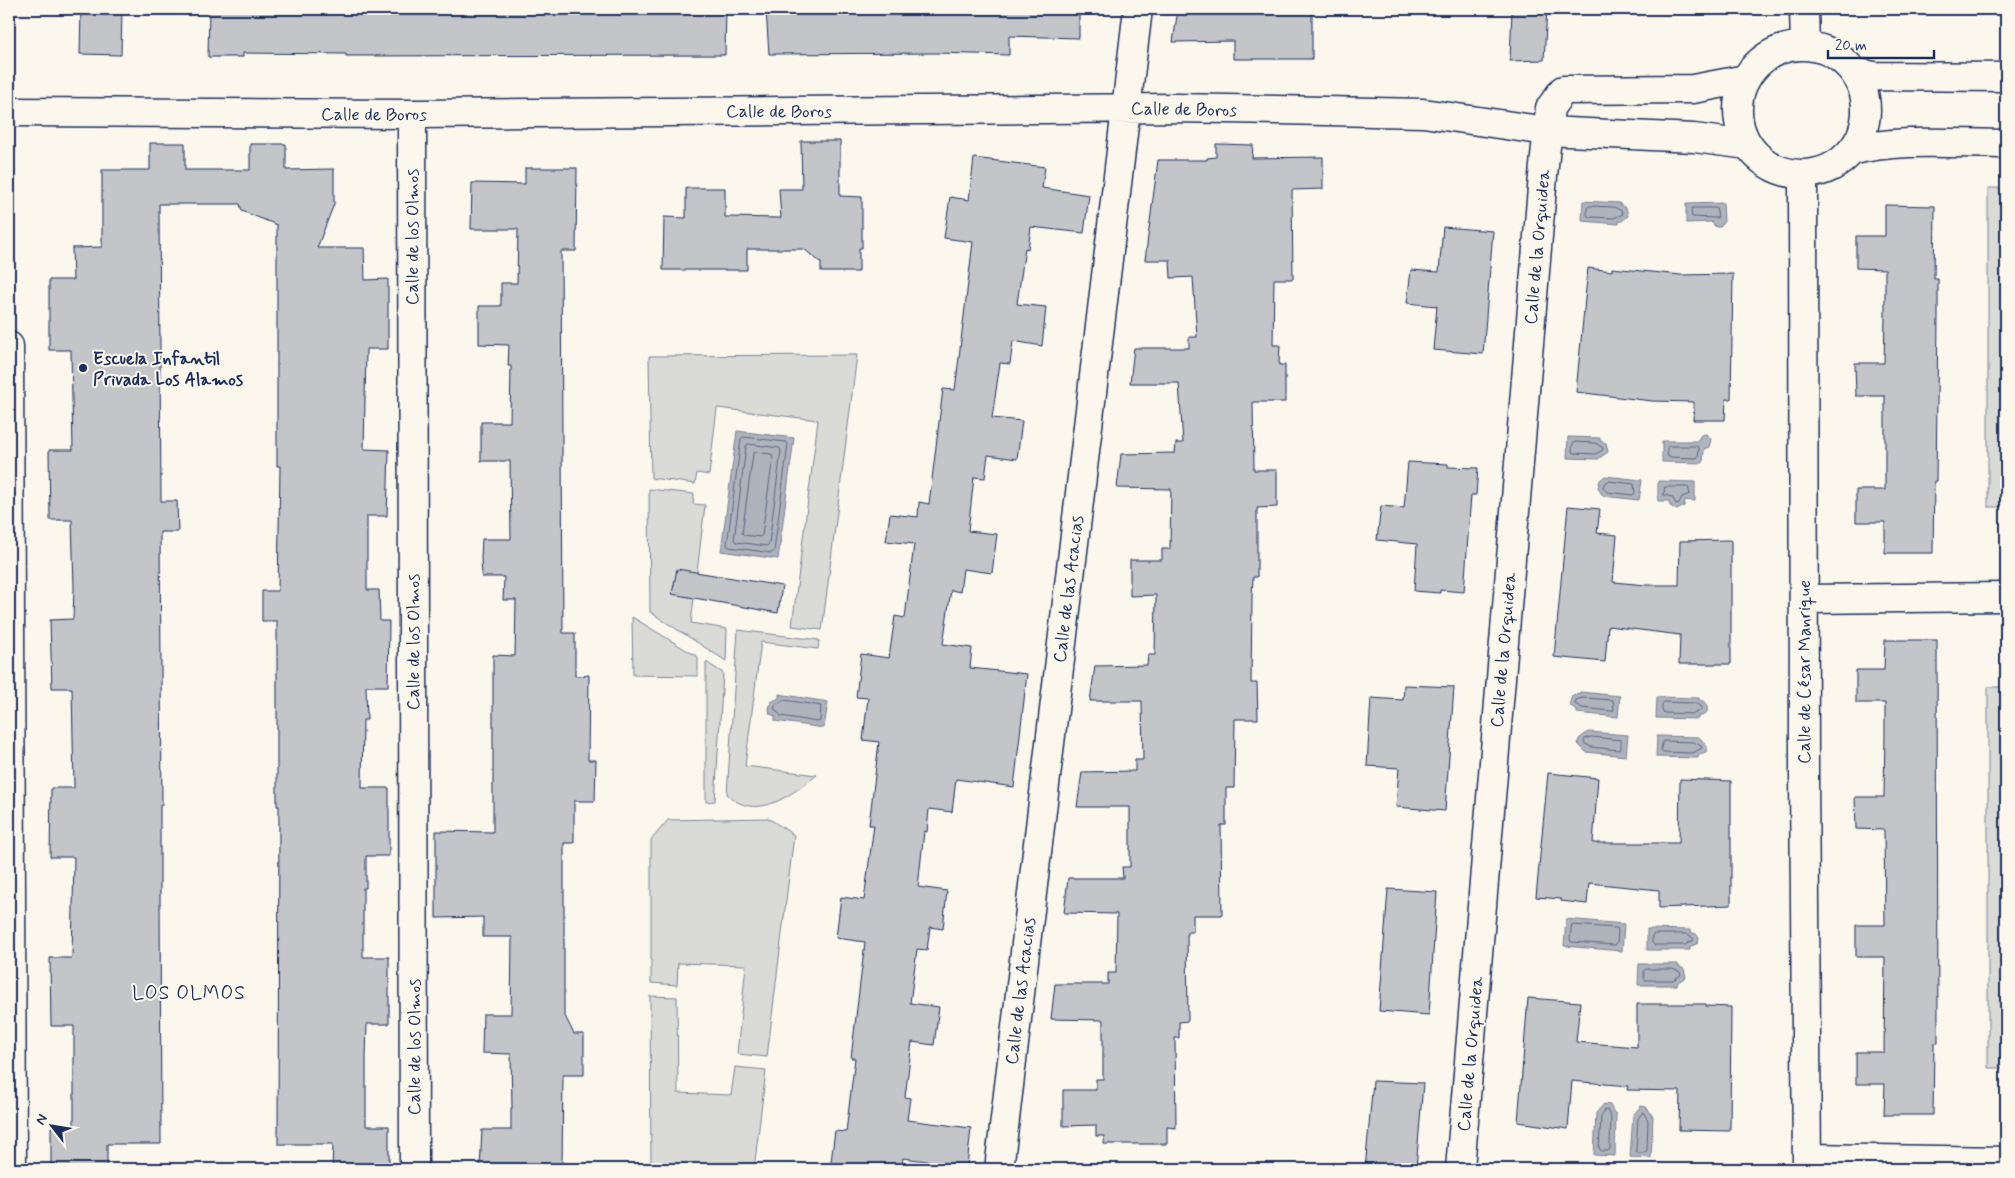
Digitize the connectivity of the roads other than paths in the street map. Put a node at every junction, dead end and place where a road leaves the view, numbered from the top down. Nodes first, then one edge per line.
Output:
1 (1138, 9) edge
2 (1804, 9) edge
3 (1805, 46) junction
4 (1854, 72) junction
5 (2006, 77) edge
6 (1746, 79) junction
7 (1126, 108) junction
8 (9, 112) edge
9 (412, 114) junction
10 (1547, 131) junction
11 (2006, 144) edge
12 (1748, 145) junction
13 (1851, 151) junction
14 (1803, 175) junction
15 (9, 346) edge
16 (2006, 597) edge
17 (1805, 599) junction
18 (2006, 1161) edge
19 (1807, 1164) edge
20 (12, 1169) edge
21 (414, 1169) edge
22 (999, 1169) edge
23 (1460, 1169) edge

1 - 7 street, Calle de las Acacias
2 - 3 street
3 - 4 street
3 - 6 street
4 - 5 street
4 - 13 street
6 - 10 street, Calle de la Orquidea
6 - 12 street
7 - 9 street, Calle de Boros
7 - 10 street, Calle de Boros
7 - 22 street, Calle de las Acacias
8 - 9 street, Calle de Boros
9 - 21 street, Calle de los Olmos
10 - 12 street, Calle de Boros
10 - 23 street, Calle de la Orquidea
11 - 13 street
12 - 14 street
13 - 14 street
14 - 17 street, Calle de César Manrique
15 - 20 street
16 - 17 street
17 - 19 street, Calle de César Manrique
18 - 19 street

